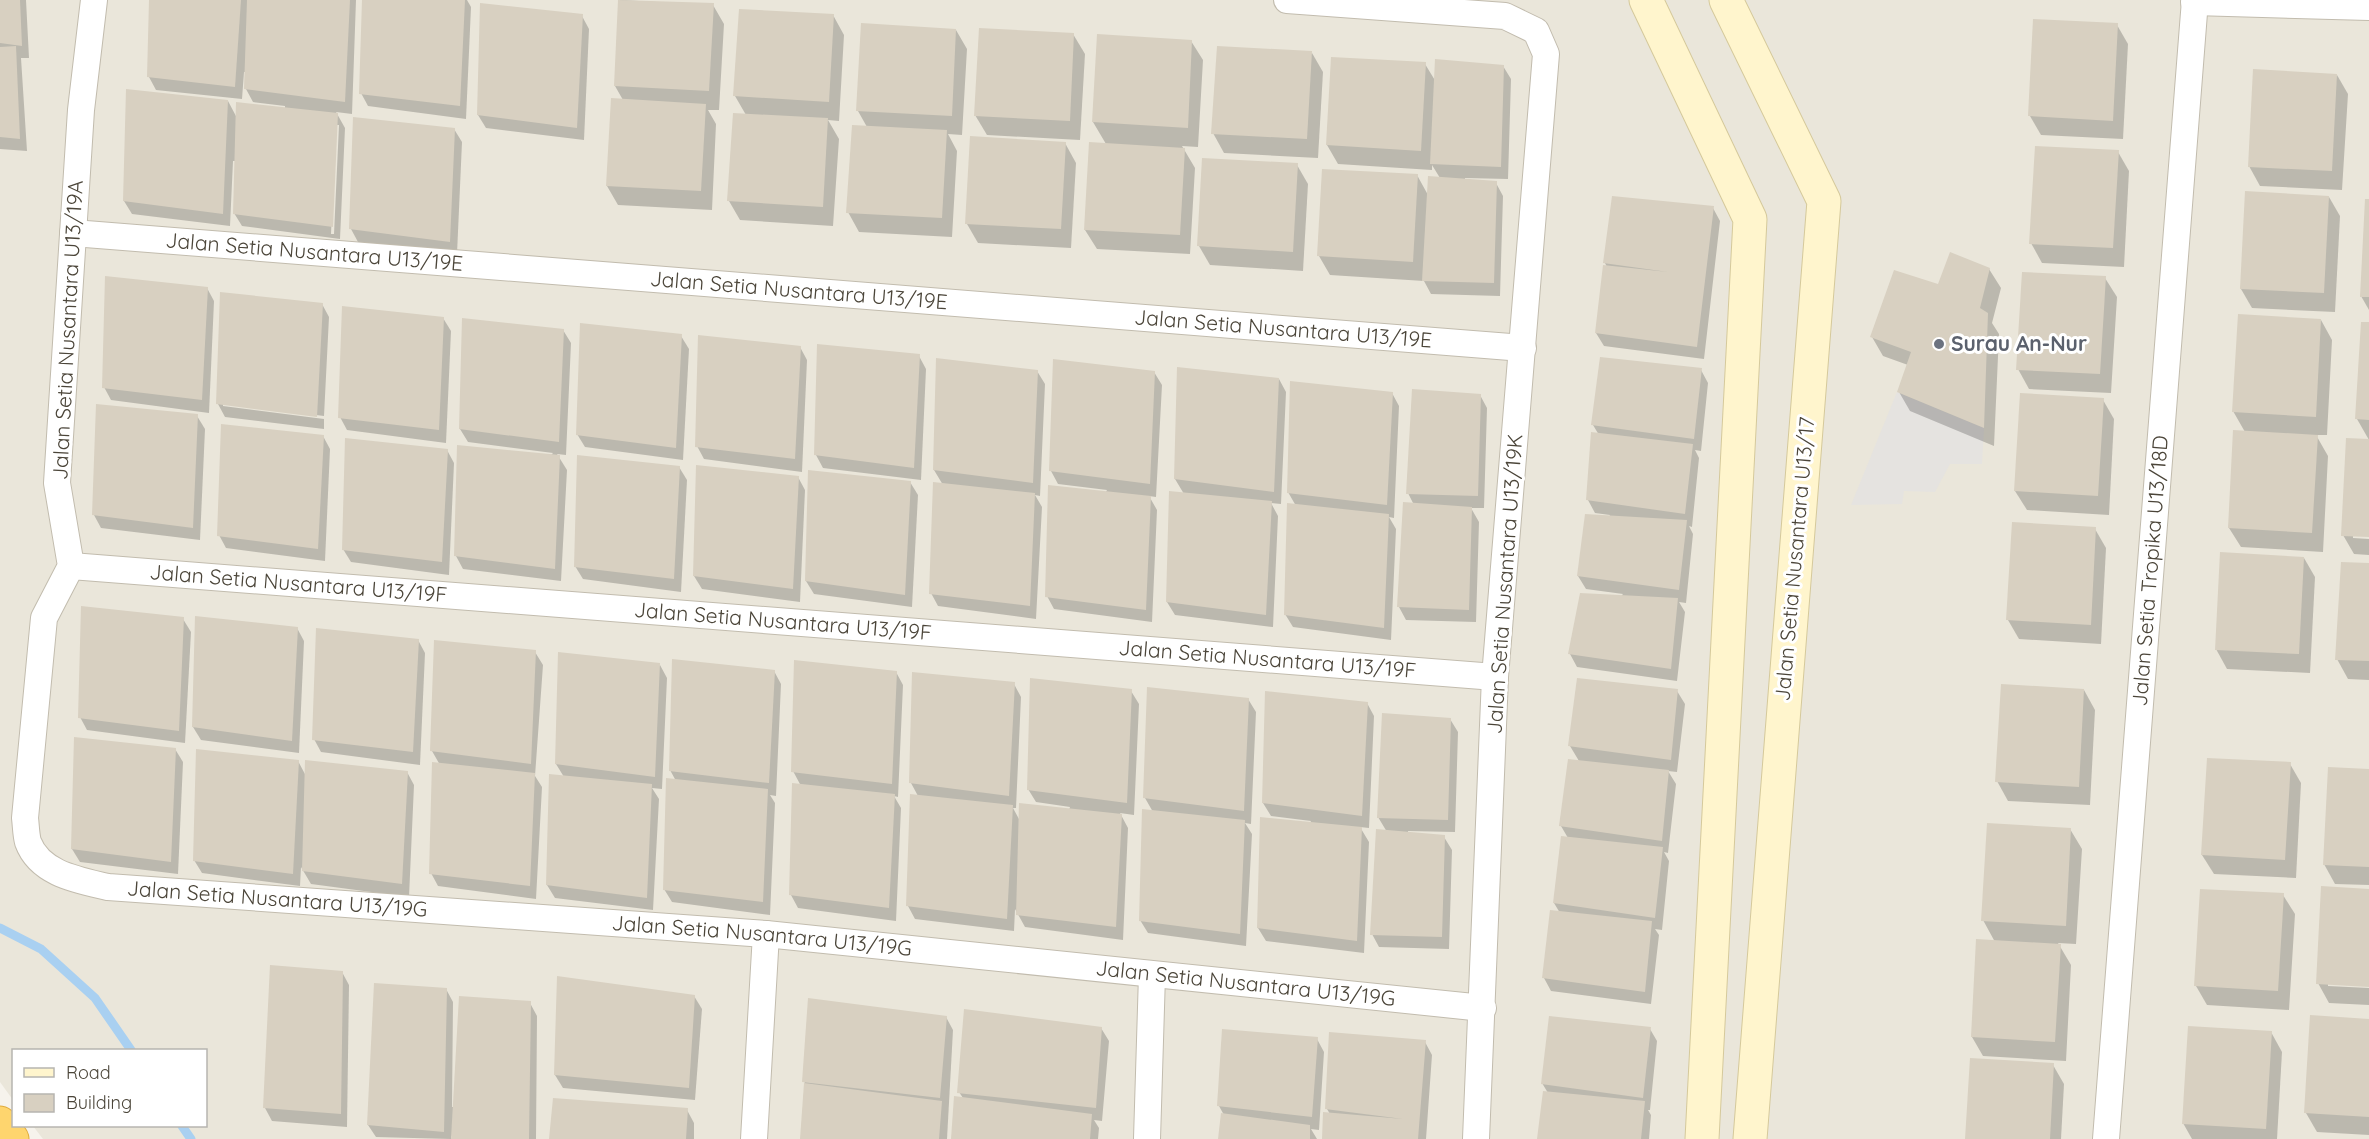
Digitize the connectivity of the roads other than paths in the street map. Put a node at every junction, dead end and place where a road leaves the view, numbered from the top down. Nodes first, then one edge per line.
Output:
1 (94, 0) edge
2 (1287, 0) edge
3 (1646, 0) edge
4 (1725, 0) edge
5 (2195, 1) edge
6 (2369, 8) edge
7 (73, 233) junction
8 (1523, 348) junction
9 (71, 566) junction
10 (1495, 677) junction
11 (766, 934) junction
12 (1152, 975) junction
13 (1483, 1008) junction
14 (0, 1123) edge
15 (12, 1139) edge
16 (754, 1139) edge
17 (1148, 1139) edge
18 (1476, 1139) edge
19 (1702, 1139) edge
20 (1750, 1139) edge
21 (2106, 1139) edge

1 - 7 street, Jalan Setia Nusantara U13/19A
2 - 8 street, Jalan Setia Nusantara U13/19K
3 - 19 main road
4 - 20 main road, Jalan Setia Nusantara U13/17
5 - 6 street
5 - 21 street, Jalan Setia Tropika U13/18D
7 - 8 street, Jalan Setia Nusantara U13/19E
7 - 9 street, Jalan Setia Nusantara U13/19A
8 - 10 street, Jalan Setia Nusantara U13/19K
9 - 10 street, Jalan Setia Nusantara U13/19F
9 - 11 street, Jalan Setia Nusantara U13/19G
10 - 13 street, Jalan Setia Nusantara U13/19K
11 - 12 street, Jalan Setia Nusantara U13/19G
11 - 16 street
12 - 13 street, Jalan Setia Nusantara U13/19G
12 - 17 street
13 - 18 street, Jalan Setia Nusantara U13/19K
14 - 15 highway

